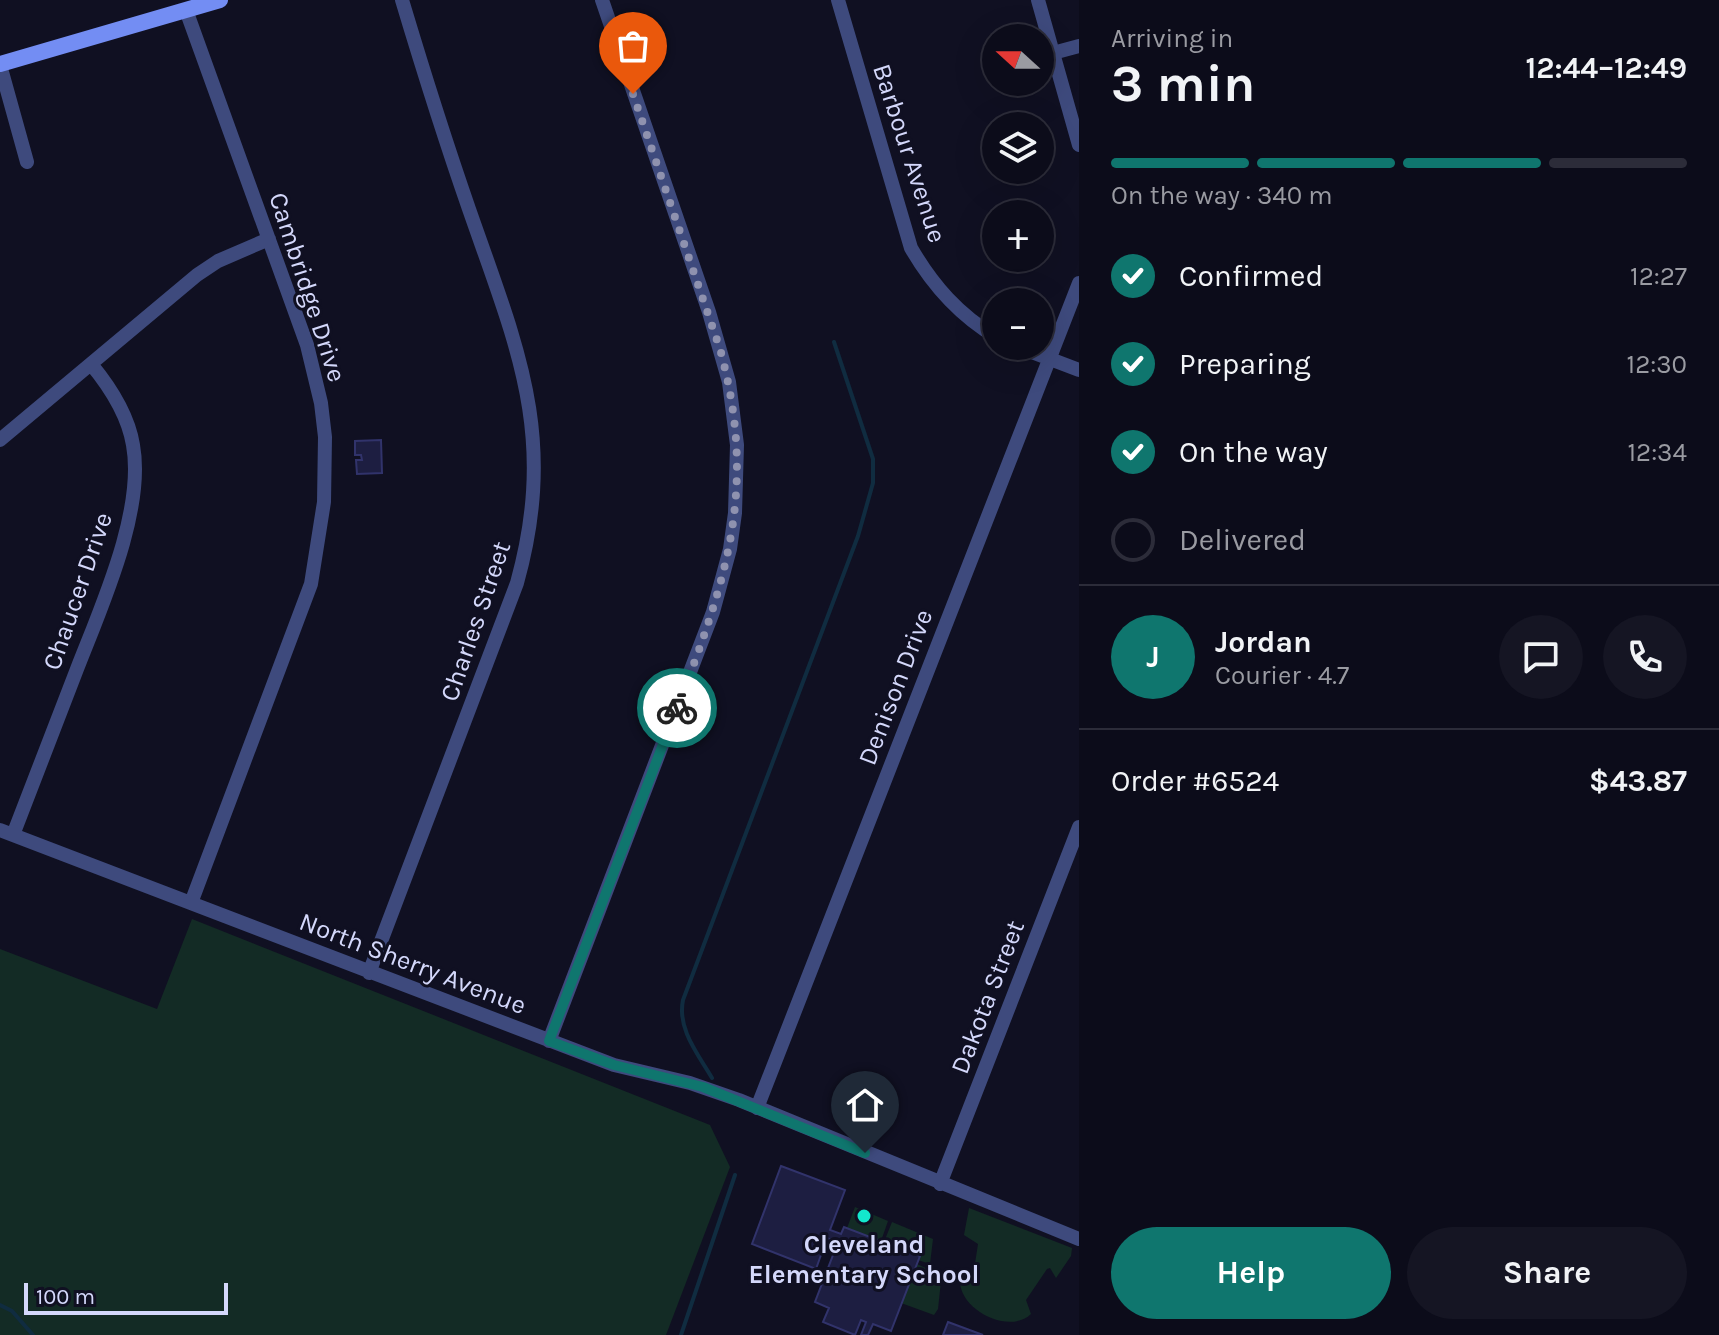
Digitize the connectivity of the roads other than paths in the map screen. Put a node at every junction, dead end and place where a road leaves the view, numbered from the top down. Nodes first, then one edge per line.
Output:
1 (220, 0) edge
2 (402, 0) edge
3 (602, 0) edge
4 (838, 0) edge
5 (1038, 0) edge
6 (186, 10) junction
7 (1045, 24) edge
8 (1079, 46) edge
9 (1054, 53) edge
10 (1054, 57) edge
11 (0, 64) edge
12 (1079, 145) edge
13 (27, 162) dead end
14 (269, 239) junction
15 (1079, 283) edge
16 (982, 328) edge
17 (1054, 346) edge
18 (1048, 360) edge
19 (1054, 360) edge
20 (91, 364) junction
21 (1079, 370) edge
22 (0, 440) edge
23 (1079, 827) edge
24 (7, 833) edge
25 (191, 903) junction
26 (369, 973) junction
27 (549, 1041) junction
28 (757, 1108) junction
29 (940, 1184) junction
30 (1079, 1239) edge

1 - 6 street
2 - 26 street, Charles Street
3 - 27 street
4 - 16 street, Barbour Avenue
5 - 7 street
6 - 11 street
6 - 14 street, Cambridge Drive
8 - 9 street
10 - 12 street
11 - 13 street
14 - 20 street
14 - 25 street, Cambridge Drive
15 - 17 street, Denison Drive
18 - 28 street, Denison Drive
19 - 21 street
20 - 22 street
20 - 24 street, Chaucer Drive
23 - 29 street, Dakota Street
24 - 25 street, North Sherry Avenue
25 - 26 street, North Sherry Avenue
26 - 27 street, North Sherry Avenue
27 - 28 street, North Sherry Avenue
28 - 29 street, North Sherry Avenue
29 - 30 street, North Sherry Avenue

